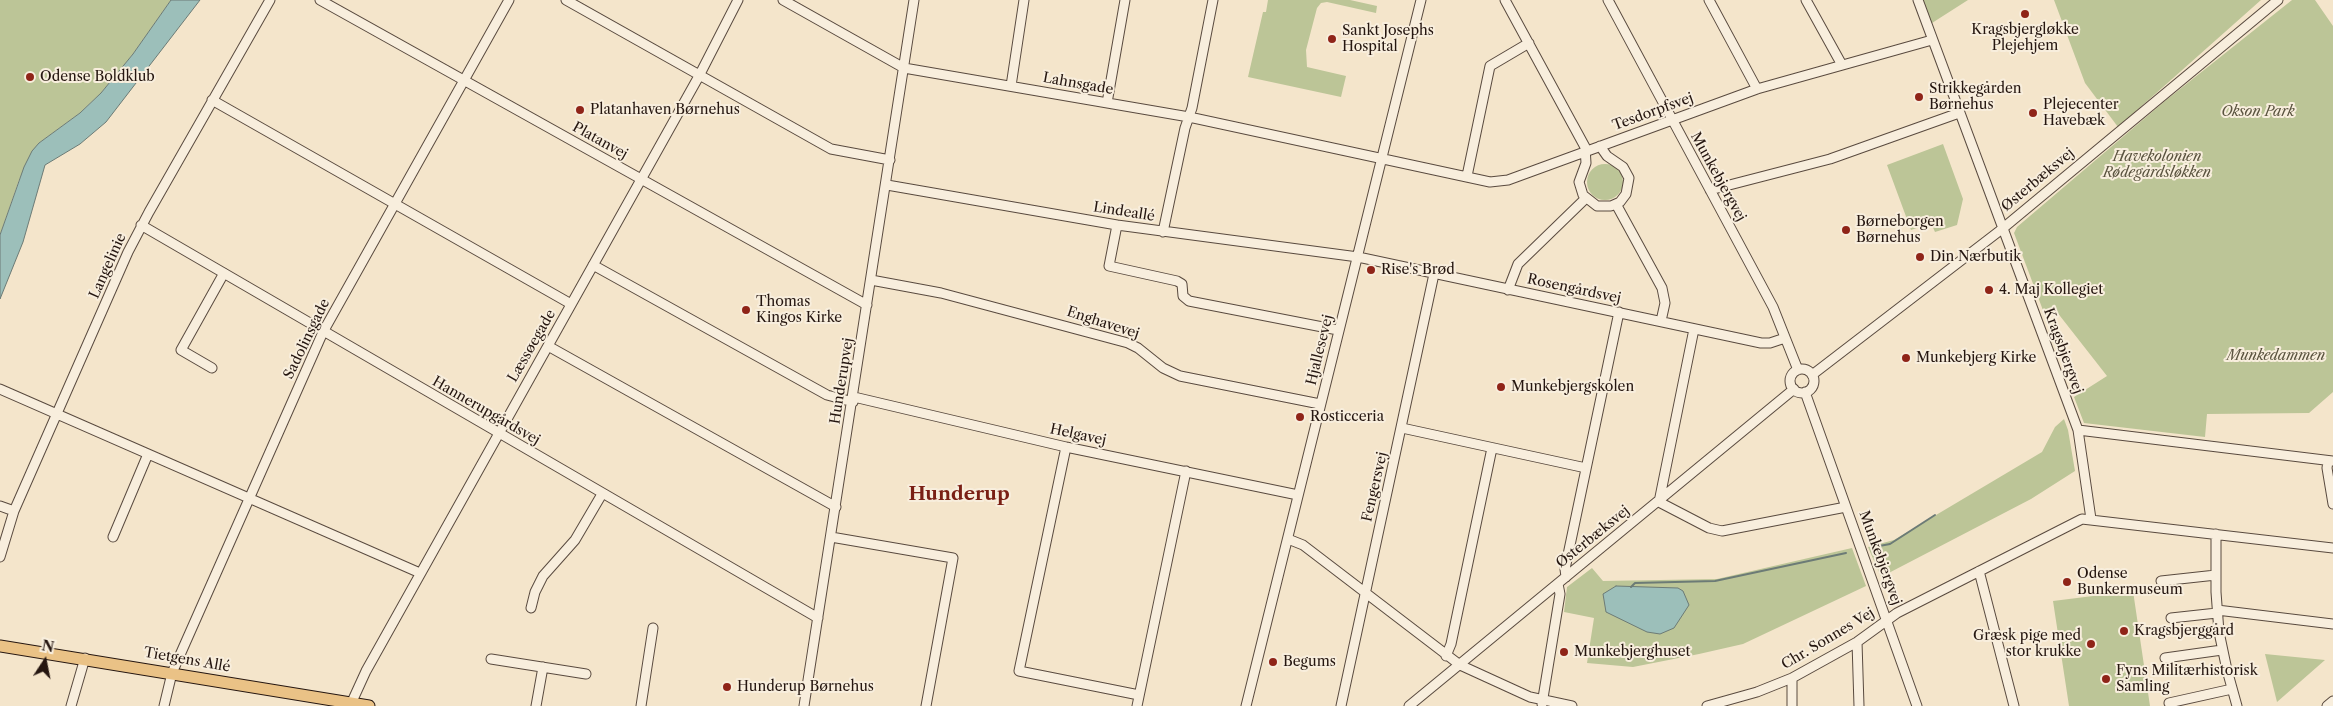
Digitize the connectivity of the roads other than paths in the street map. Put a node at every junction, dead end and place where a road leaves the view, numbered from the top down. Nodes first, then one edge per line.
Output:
1 (270, 0) edge
2 (320, 0) edge
3 (509, 0) edge
4 (566, 0) edge
5 (738, 0) edge
6 (783, 0) edge
7 (914, 0) edge
8 (1024, 0) edge
9 (1124, 0) edge
10 (1213, 0) edge
11 (1421, 0) edge
12 (1505, 0) edge
13 (1608, 0) edge
14 (1709, 0) edge
15 (1806, 0) edge
16 (1918, 0) edge
17 (2278, 0) edge
18 (1932, 40) junction
19 (1529, 44) junction
20 (1842, 65) junction
21 (904, 68) junction
22 (699, 76) junction
23 (464, 81) junction
24 (1011, 86) junction
25 (1757, 89) junction
26 (212, 100) junction
27 (1107, 103) junction
28 (1959, 113) junction
29 (1189, 117) junction
30 (1671, 120) junction
31 (1600, 146) junction
32 (1584, 151) junction
33 (1382, 158) junction
34 (890, 160) junction
35 (1466, 176) junction
36 (640, 180) junction
37 (887, 185) junction
38 (1710, 190) junction
39 (1586, 199) junction
40 (1616, 204) junction
41 (395, 205) junction
42 (141, 225) junction
43 (1116, 225) junction
44 (2002, 229) junction
45 (1163, 232) junction
46 (1358, 257) junction
47 (593, 265) junction
48 (224, 273) junction
49 (1434, 274) junction
50 (871, 280) junction
51 (1508, 290) junction
52 (571, 304) junction
53 (867, 305) junction
54 (1619, 312) junction
55 (1660, 321) junction
56 (1694, 329) junction
57 (1338, 330) junction
58 (323, 332) junction
59 (1785, 338) junction
60 (548, 346) junction
61 (212, 368) dead end
62 (1798, 370) junction
63 (1812, 375) junction
64 (0, 389) edge
65 (1794, 389) junction
66 (1805, 392) junction
67 (853, 400) junction
68 (1320, 404) junction
69 (57, 413) junction
70 (1402, 428) junction
71 (2078, 430) junction
72 (498, 433) junction
73 (1066, 446) junction
74 (1492, 448) junction
75 (148, 454) junction
76 (2330, 461) edge
77 (1586, 468) junction
78 (1186, 471) junction
79 (602, 494) junction
80 (1298, 495) junction
81 (251, 498) junction
82 (1659, 502) junction
83 (2333, 504) edge
84 (0, 506) edge
85 (836, 507) junction
86 (1846, 507) junction
87 (14, 511) junction
88 (2092, 520) junction
89 (2216, 534) junction
90 (113, 537) dead end
91 (831, 537) junction
92 (1288, 539) junction
93 (2333, 548) edge
94 (0, 557) edge
95 (1979, 571) junction
96 (420, 573) junction
97 (2216, 575) junction
98 (1566, 577) junction
99 (2161, 581) dead end
100 (1558, 584) junction
101 (1365, 592) junction
102 (531, 608) dead end
103 (2217, 612) junction
104 (818, 618) junction
105 (2171, 618) dead end
106 (1888, 620) junction
107 (2333, 624) edge
108 (653, 628) dead end
109 (1857, 642) junction
110 (0, 646) edge
111 (2222, 650) junction
112 (1446, 656) junction
113 (85, 658) junction
114 (491, 658) dead end
115 (2165, 658) dead end
116 (1460, 665) junction
117 (543, 667) junction
118 (172, 673) junction
119 (586, 674) dead end
120 (1792, 678) junction
121 (2232, 690) junction
122 (1139, 695) junction
123 (927, 701) edge
124 (2333, 701) edge
125 (1542, 703) edge
126 (2169, 703) dead end
127 (350, 704) edge
128 (71, 706) edge
129 (164, 706) edge
130 (369, 706) edge
131 (536, 706) edge
132 (641, 706) edge
133 (804, 706) edge
134 (1137, 706) edge
135 (1246, 706) edge
136 (1341, 706) edge
137 (1409, 706) edge
138 (1572, 706) edge
139 (1712, 706) edge
140 (1792, 706) edge
141 (1859, 706) edge
142 (1917, 706) edge
143 (2014, 706) edge
144 (2237, 706) edge
145 (2327, 706) edge

1 - 26 street, Langelinie
2 - 23 street, Platanvej
3 - 23 street, Sadolinsgade
4 - 22 street
5 - 22 street, Læssøegade
6 - 21 street, Lahnsgade
7 - 21 street, Hunderupvej
8 - 24 street
9 - 27 street
10 - 29 street
11 - 33 street, Hjallesevej
12 - 19 street
13 - 30 street, Munkebjergvej
14 - 25 street
15 - 20 street
16 - 18 street, Kragsbjergvej
17 - 44 street, Østerbæksvej
18 - 20 street, Tesdorpfsvej
18 - 28 street, Kragsbjergvej
19 - 32 street
19 - 35 street
20 - 25 street, Tesdorpfsvej
21 - 24 street, Lahnsgade
21 - 34 street, Hunderupvej
22 - 34 street
22 - 36 street, Læssøegade
23 - 36 street, Platanvej
23 - 41 street, Sadolinsgade
24 - 27 street, Lahnsgade
25 - 30 street, Tesdorpfsvej
26 - 41 street
26 - 42 street, Langelinie
27 - 29 street, Lahnsgade
28 - 38 street
28 - 44 street, Kragsbjergvej
29 - 33 street, Lahnsgade
29 - 45 street
30 - 31 street, Tesdorpfsvej
30 - 38 street, Munkebjergvej
31 - 32 street, Tesdorpfsvej
31 - 40 street
32 - 35 street, Tesdorpfsvej
32 - 39 street
33 - 35 street, Tesdorpfsvej
33 - 46 street, Hjallesevej
34 - 37 street, Hunderupvej
36 - 47 street, Læssøegade
36 - 53 street, Platanvej
37 - 43 street, Lindeallé
37 - 50 street, Hunderupvej
38 - 59 street, Munkebjergvej
39 - 40 street
39 - 51 street
40 - 55 street
41 - 52 street
41 - 58 street, Sadolinsgade
42 - 48 street, Hannerupgårdsvej
42 - 69 street, Langelinie
43 - 45 street, Lindeallé
43 - 57 street
44 - 63 street, Østerbæksvej
44 - 71 street, Kragsbjergvej
45 - 46 street, Lindeallé
46 - 49 street, Rosengårdsvej
46 - 57 street, Hjallesevej
47 - 52 street, Læssøegade
47 - 67 street, Helgavej
48 - 58 street, Hannerupgårdsvej
48 - 61 street
49 - 51 street, Rosengårdsvej
49 - 70 street, Fengersvej
50 - 53 street, Hunderupvej
50 - 68 street, Enghavevej
51 - 54 street, Rosengårdsvej
52 - 60 street, Læssøegade
53 - 67 street, Hunderupvej
54 - 55 street, Rosengårdsvej
54 - 77 street
55 - 56 street, Rosengårdsvej
56 - 59 street, Rosengårdsvej
56 - 82 street
57 - 68 street, Hjallesevej
58 - 72 street, Hannerupgårdsvej
58 - 81 street, Sadolinsgade
59 - 62 street, Munkebjergvej
60 - 72 street, Læssøegade
60 - 85 street
62 - 63 street
62 - 65 street
63 - 66 street
64 - 69 street
65 - 66 street
65 - 82 street, Østerbæksvej
66 - 86 street, Munkebjergvej
67 - 73 street, Helgavej
67 - 85 street, Hunderupvej
68 - 80 street, Hjallesevej
69 - 75 street
69 - 87 street, Langelinie
70 - 74 street
70 - 101 street, Fengersvej
71 - 76 street
71 - 88 street, Kragsbjergvej
72 - 79 street, Hannerupgårdsvej
72 - 96 street, Læssøegade
73 - 78 street, Helgavej
73 - 122 street
74 - 77 street
74 - 112 street
75 - 81 street
75 - 90 street
76 - 83 street
77 - 98 street
78 - 80 street, Helgavej
78 - 122 street
79 - 102 street
79 - 104 street, Hannerupgårdsvej
80 - 92 street, Hjallesevej
81 - 96 street
81 - 118 street, Sadolinsgade
82 - 86 street
82 - 98 street, Østerbæksvej
84 - 87 street
85 - 91 street, Hunderupvej
86 - 106 street, Munkebjergvej
87 - 94 street, Langelinie
88 - 89 street
88 - 95 street, Chr. Sonnes Vej
89 - 93 street
89 - 97 street
91 - 104 street, Hunderupvej
91 - 123 street
92 - 101 street
92 - 135 street, Hjallesevej
95 - 106 street, Chr. Sonnes Vej
95 - 143 street
96 - 127 street, Læssøegade
97 - 99 street
97 - 103 street
98 - 100 street, Østerbæksvej
100 - 116 street, Østerbæksvej
100 - 125 street
101 - 112 street
101 - 136 street, Fengersvej
103 - 105 street
103 - 107 street
103 - 111 street
104 - 133 street, Hunderupvej
106 - 109 street, Chr. Sonnes Vej
106 - 142 street, Munkebjergvej
108 - 132 street
109 - 120 street, Chr. Sonnes Vej
109 - 141 street
110 - 113 main road, Tietgens Allé
111 - 115 street
111 - 121 street
112 - 116 street
113 - 118 main road, Tietgens Allé
113 - 128 street
114 - 117 street
116 - 125 street
116 - 137 street, Østerbæksvej
117 - 119 street
117 - 131 street
118 - 127 main road, Tietgens Allé
118 - 129 street, Sadolinsgade
120 - 139 street, Chr. Sonnes Vej
120 - 140 street
121 - 126 street
121 - 144 street
122 - 134 street
124 - 145 street
125 - 138 street
127 - 130 main road, Tietgens Allé

